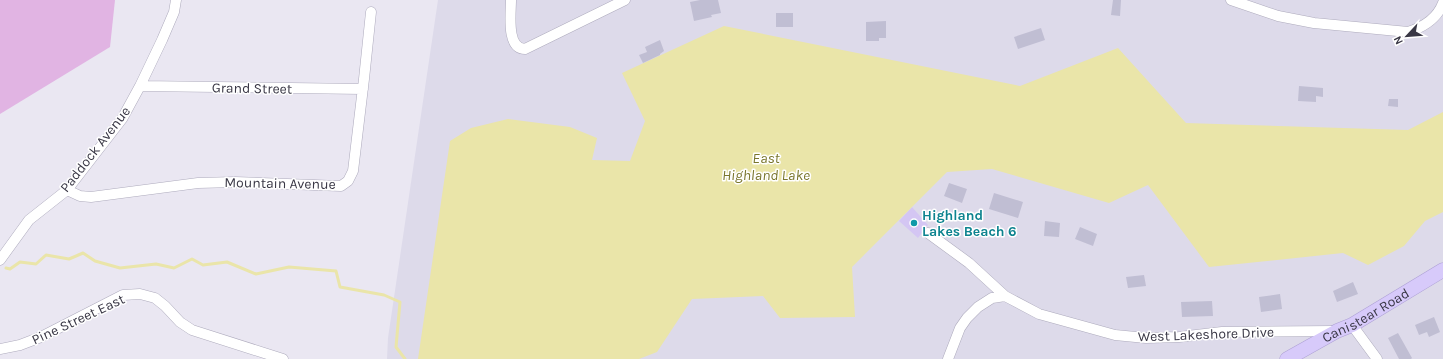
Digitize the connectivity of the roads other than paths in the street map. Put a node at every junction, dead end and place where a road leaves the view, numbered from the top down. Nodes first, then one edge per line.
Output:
1 (176, 0) edge
2 (511, 0) edge
3 (625, 0) edge
4 (1231, 0) edge
5 (1443, 3) edge
6 (371, 12) dead end
7 (140, 86) junction
8 (363, 89) junction
9 (67, 190) junction
10 (928, 233) dead end
11 (0, 260) edge
12 (1443, 270) edge
13 (1005, 296) junction
14 (1352, 325) junction
15 (1337, 331) junction
16 (0, 349) edge
17 (283, 359) edge
18 (948, 359) edge
19 (1287, 359) edge
20 (1377, 359) edge

1 - 7 street, Paddock Avenue
2 - 3 street
4 - 5 street
6 - 8 street, Mountain Avenue
7 - 8 street, Grand Street
7 - 9 street, Paddock Avenue
8 - 9 street, Mountain Avenue
9 - 11 street, Paddock Avenue
10 - 13 street, West Lakeshore Drive
12 - 14 street, Canistear Road
13 - 15 street, West Lakeshore Drive
13 - 18 street
14 - 15 street, Canistear Road
14 - 20 street
15 - 19 street, Canistear Road
16 - 17 street, Pine Street East

